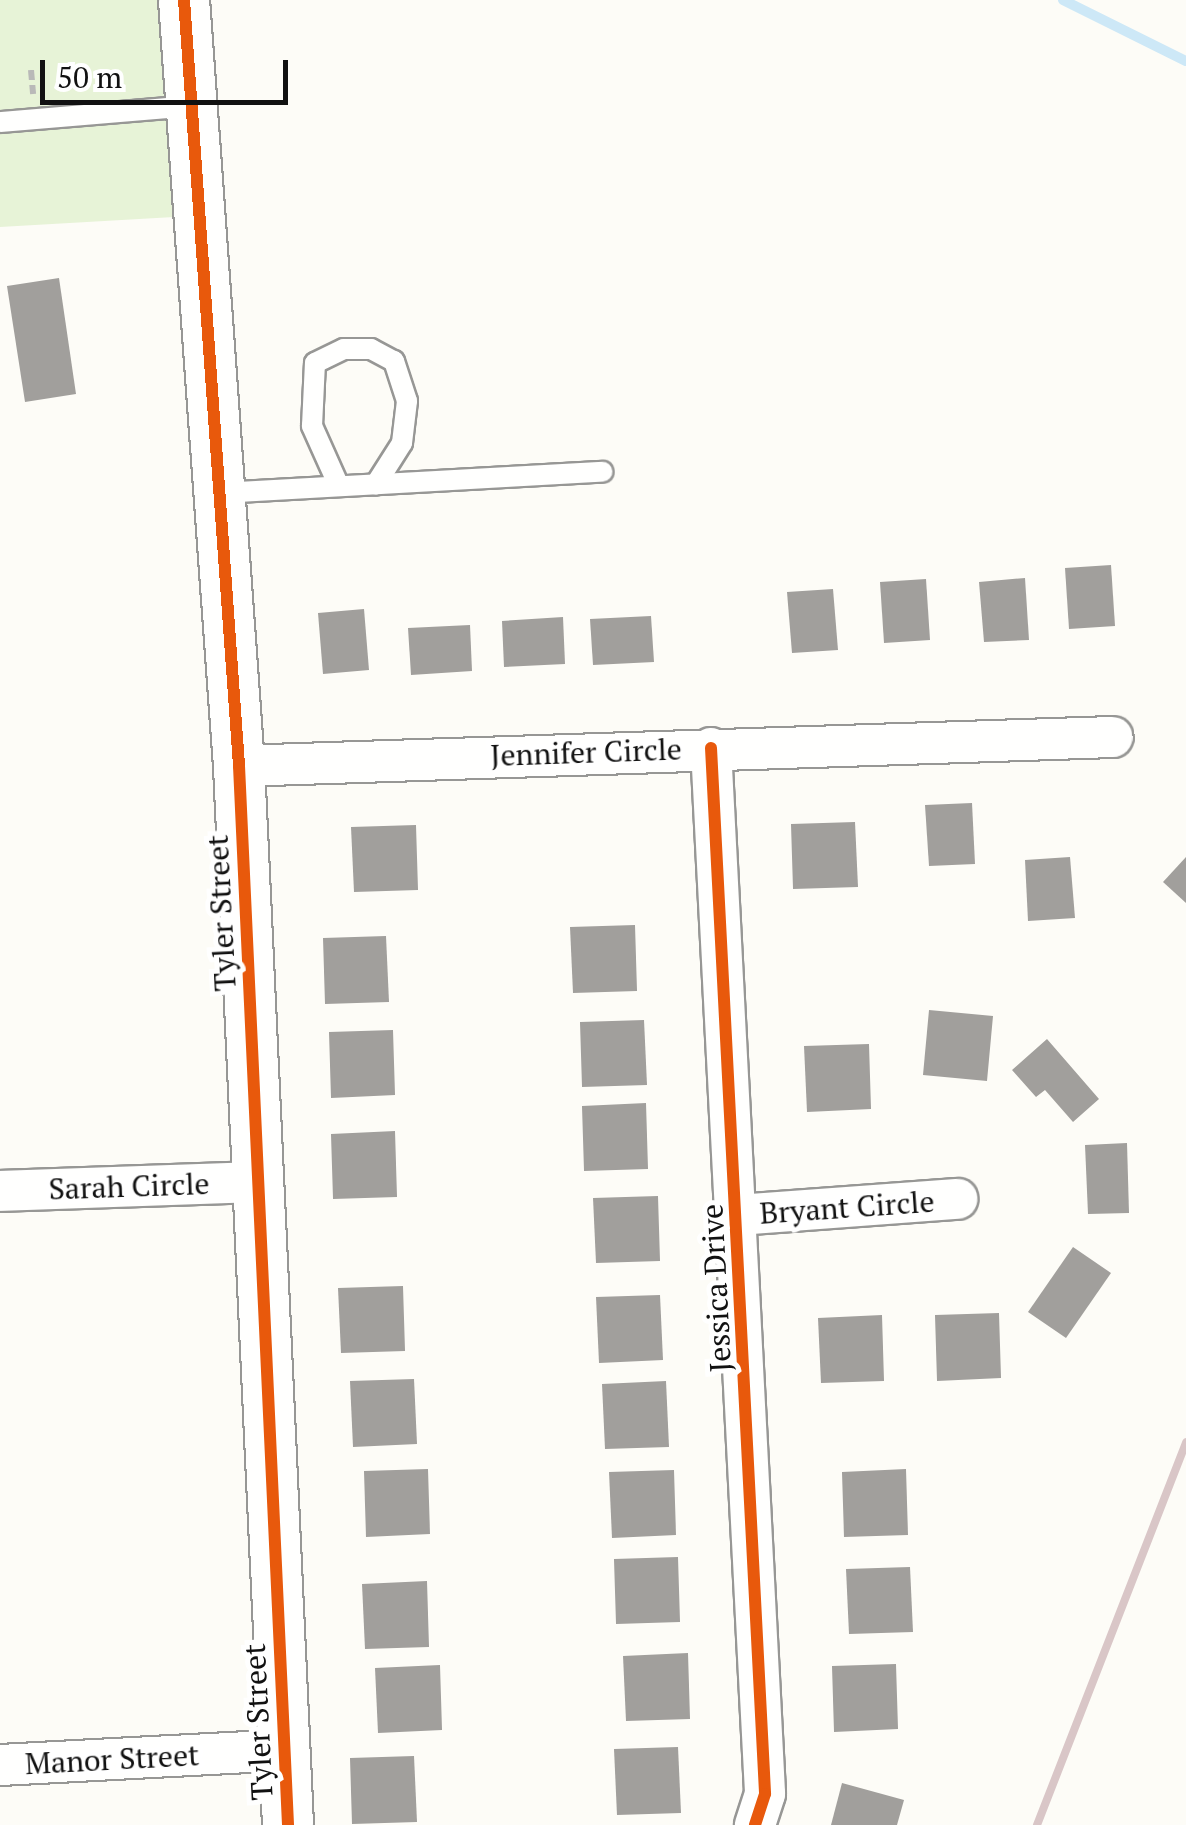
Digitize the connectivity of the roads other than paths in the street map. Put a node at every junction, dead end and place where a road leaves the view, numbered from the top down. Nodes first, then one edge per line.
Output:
1 (184, 0) edge
2 (192, 106) junction
3 (0, 122) edge
4 (602, 472) dead end
5 (338, 484) junction
6 (376, 484) junction
7 (221, 493) junction
8 (1113, 737) dead end
9 (711, 748) junction
10 (239, 766) junction
11 (259, 1182) junction
12 (0, 1191) edge
13 (957, 1199) dead end
14 (737, 1215) junction
15 (284, 1750) junction
16 (0, 1766) edge
17 (288, 1825) edge
18 (755, 1825) edge

1 - 2 street, Tyler Street
2 - 3 lane
2 - 7 street, Tyler Street
4 - 6 lane
5 - 6 lane
5 - 6 lane
5 - 7 lane
7 - 10 street, Tyler Street
8 - 9 street, Jennifer Circle
9 - 10 street, Jennifer Circle
9 - 14 street, Jessica Drive
10 - 11 street, Tyler Street
11 - 12 street, Sarah Circle
11 - 15 street, Tyler Street
13 - 14 street, Bryant Circle
14 - 18 street, Jessica Drive
15 - 16 street, Manor Street
15 - 17 street, Tyler Street

